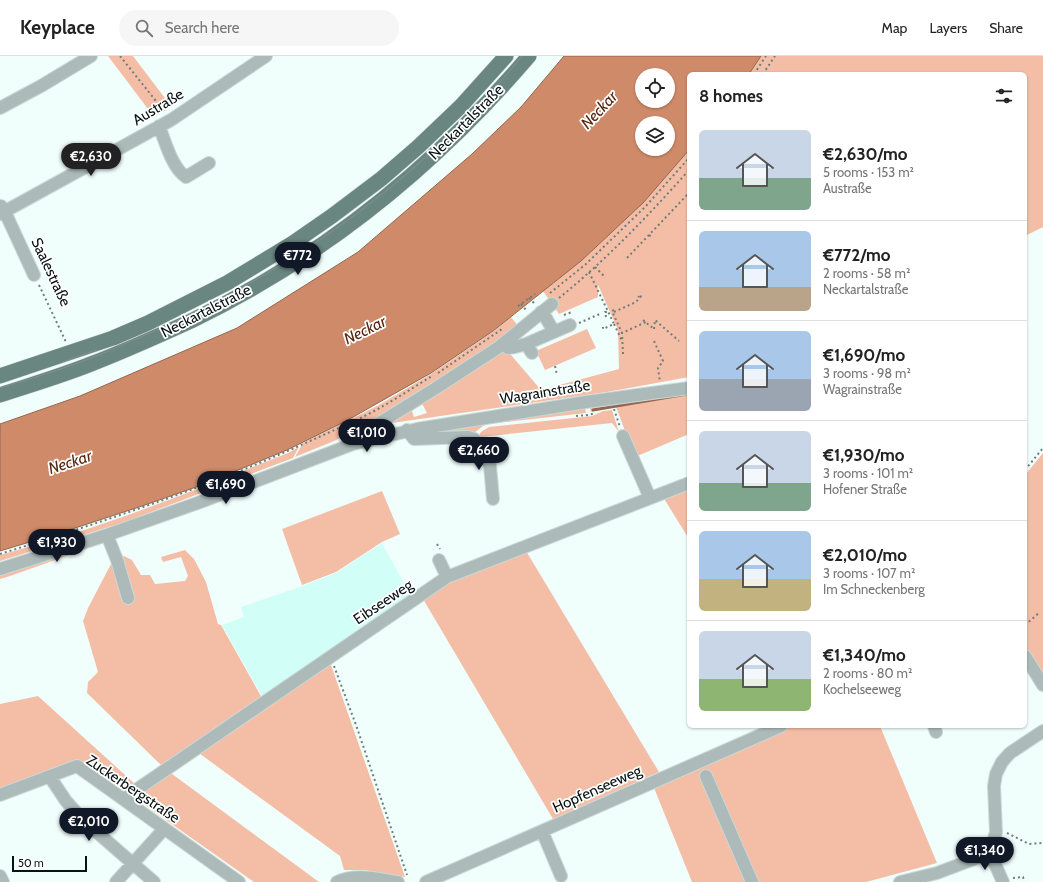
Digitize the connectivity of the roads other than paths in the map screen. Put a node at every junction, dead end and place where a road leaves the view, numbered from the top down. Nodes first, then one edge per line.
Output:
1 (91, 56) edge
2 (266, 56) edge
3 (506, 56) edge
4 (528, 56) edge
5 (0, 108) edge
6 (159, 126) junction
7 (209, 163) dead end
8 (2, 210) edge
9 (34, 275) road end
10 (571, 319) road end
11 (548, 331) junction
12 (508, 348) dead end
13 (0, 376) edge
14 (687, 388) edge
15 (0, 394) edge
16 (407, 430) junction
17 (623, 436) road end
18 (374, 438) junction
19 (687, 484) edge
20 (650, 498) junction
21 (493, 499) dead end
22 (106, 535) junction
23 (439, 560) dead end
24 (0, 569) edge
25 (447, 578) junction
26 (128, 598) dead end
27 (1027, 659) edge
28 (1043, 685) edge
29 (776, 728) edge
30 (1043, 731) edge
31 (706, 776) dead end
32 (50, 777) junction
33 (0, 795) edge
34 (124, 799) junction
35 (164, 829) junction
36 (542, 831) junction
37 (990, 853) junction
38 (132, 863) junction
39 (0, 876) edge
40 (561, 876) dead end
41 (3, 882) edge
42 (116, 882) edge
43 (154, 882) edge
44 (239, 882) edge
45 (336, 882) edge
46 (398, 882) edge
47 (426, 882) edge
48 (752, 882) edge
49 (900, 882) edge
50 (1003, 882) edge

1 - 5 street
2 - 6 street, Austraße
3 - 13 main road, Neckartalstraße
4 - 15 main road, Neckartalstraße
6 - 7 street
6 - 8 street, Austraße
8 - 9 street, Saalestraße
10 - 11 street
11 - 12 street
11 - 18 street
14 - 16 street, Wagrainstraße
16 - 18 street, Wagrainstraße
16 - 21 street
17 - 20 street
18 - 22 street, Wagrainstraße
19 - 20 street, Eibseeweg
20 - 25 street, Eibseeweg
22 - 24 street, Wagrainstraße
22 - 26 street
23 - 25 street
25 - 34 street, Eibseeweg
27 - 28 street
29 - 36 street, Hopfenseeweg
30 - 37 street
31 - 48 street
32 - 33 street, Zuckerbergstraße
32 - 34 street, Zuckerbergstraße
32 - 38 street
34 - 35 street, Zuckerbergstraße
35 - 38 street
35 - 44 street, Zuckerbergstraße
36 - 40 street
36 - 47 street, Hopfenseeweg
37 - 49 street
37 - 50 street
38 - 42 street
38 - 43 street
39 - 41 street
45 - 46 street

